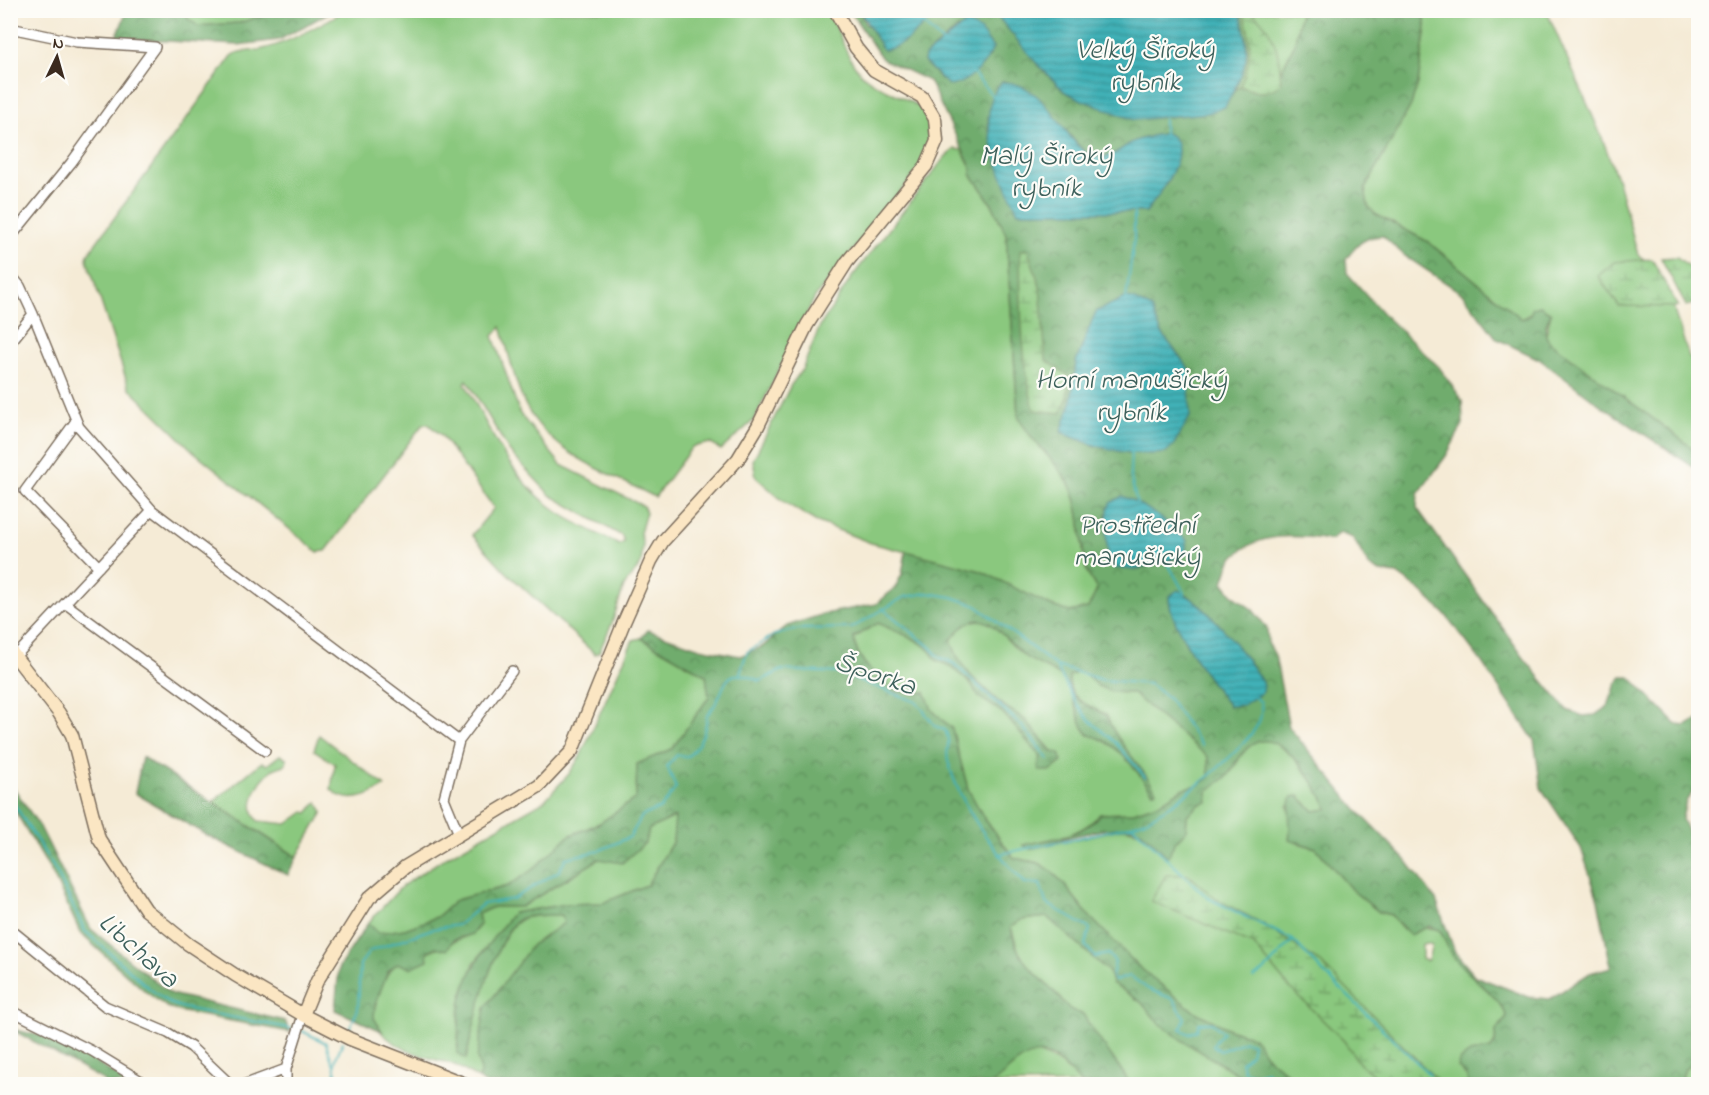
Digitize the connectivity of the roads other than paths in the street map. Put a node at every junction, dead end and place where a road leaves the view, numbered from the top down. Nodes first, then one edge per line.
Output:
1 (835, 10) edge
2 (10, 28) edge
3 (10, 238) edge
4 (10, 274) edge
5 (33, 314) junction
6 (10, 343) edge
7 (76, 421) junction
8 (152, 510) junction
9 (99, 567) junction
10 (66, 604) junction
11 (12, 657) edge
12 (512, 671) dead end
13 (459, 741) junction
14 (265, 751) dead end
15 (459, 834) junction
16 (10, 929) edge
17 (10, 1010) edge
18 (300, 1025) junction
19 (286, 1069) junction
20 (270, 1081) edge
21 (146, 1084) edge
22 (230, 1084) edge
23 (246, 1084) edge
24 (286, 1084) edge
25 (465, 1084) edge

1 - 15 street
2 - 3 street
4 - 5 street
5 - 6 street
5 - 7 street
7 - 8 street
7 - 9 street
8 - 9 street
8 - 13 street
9 - 10 street
10 - 11 street
10 - 14 street
11 - 18 street
12 - 13 street
13 - 15 street
15 - 18 street
16 - 22 street
17 - 21 street
18 - 19 street
18 - 25 street
19 - 20 street
19 - 24 street
20 - 23 street

